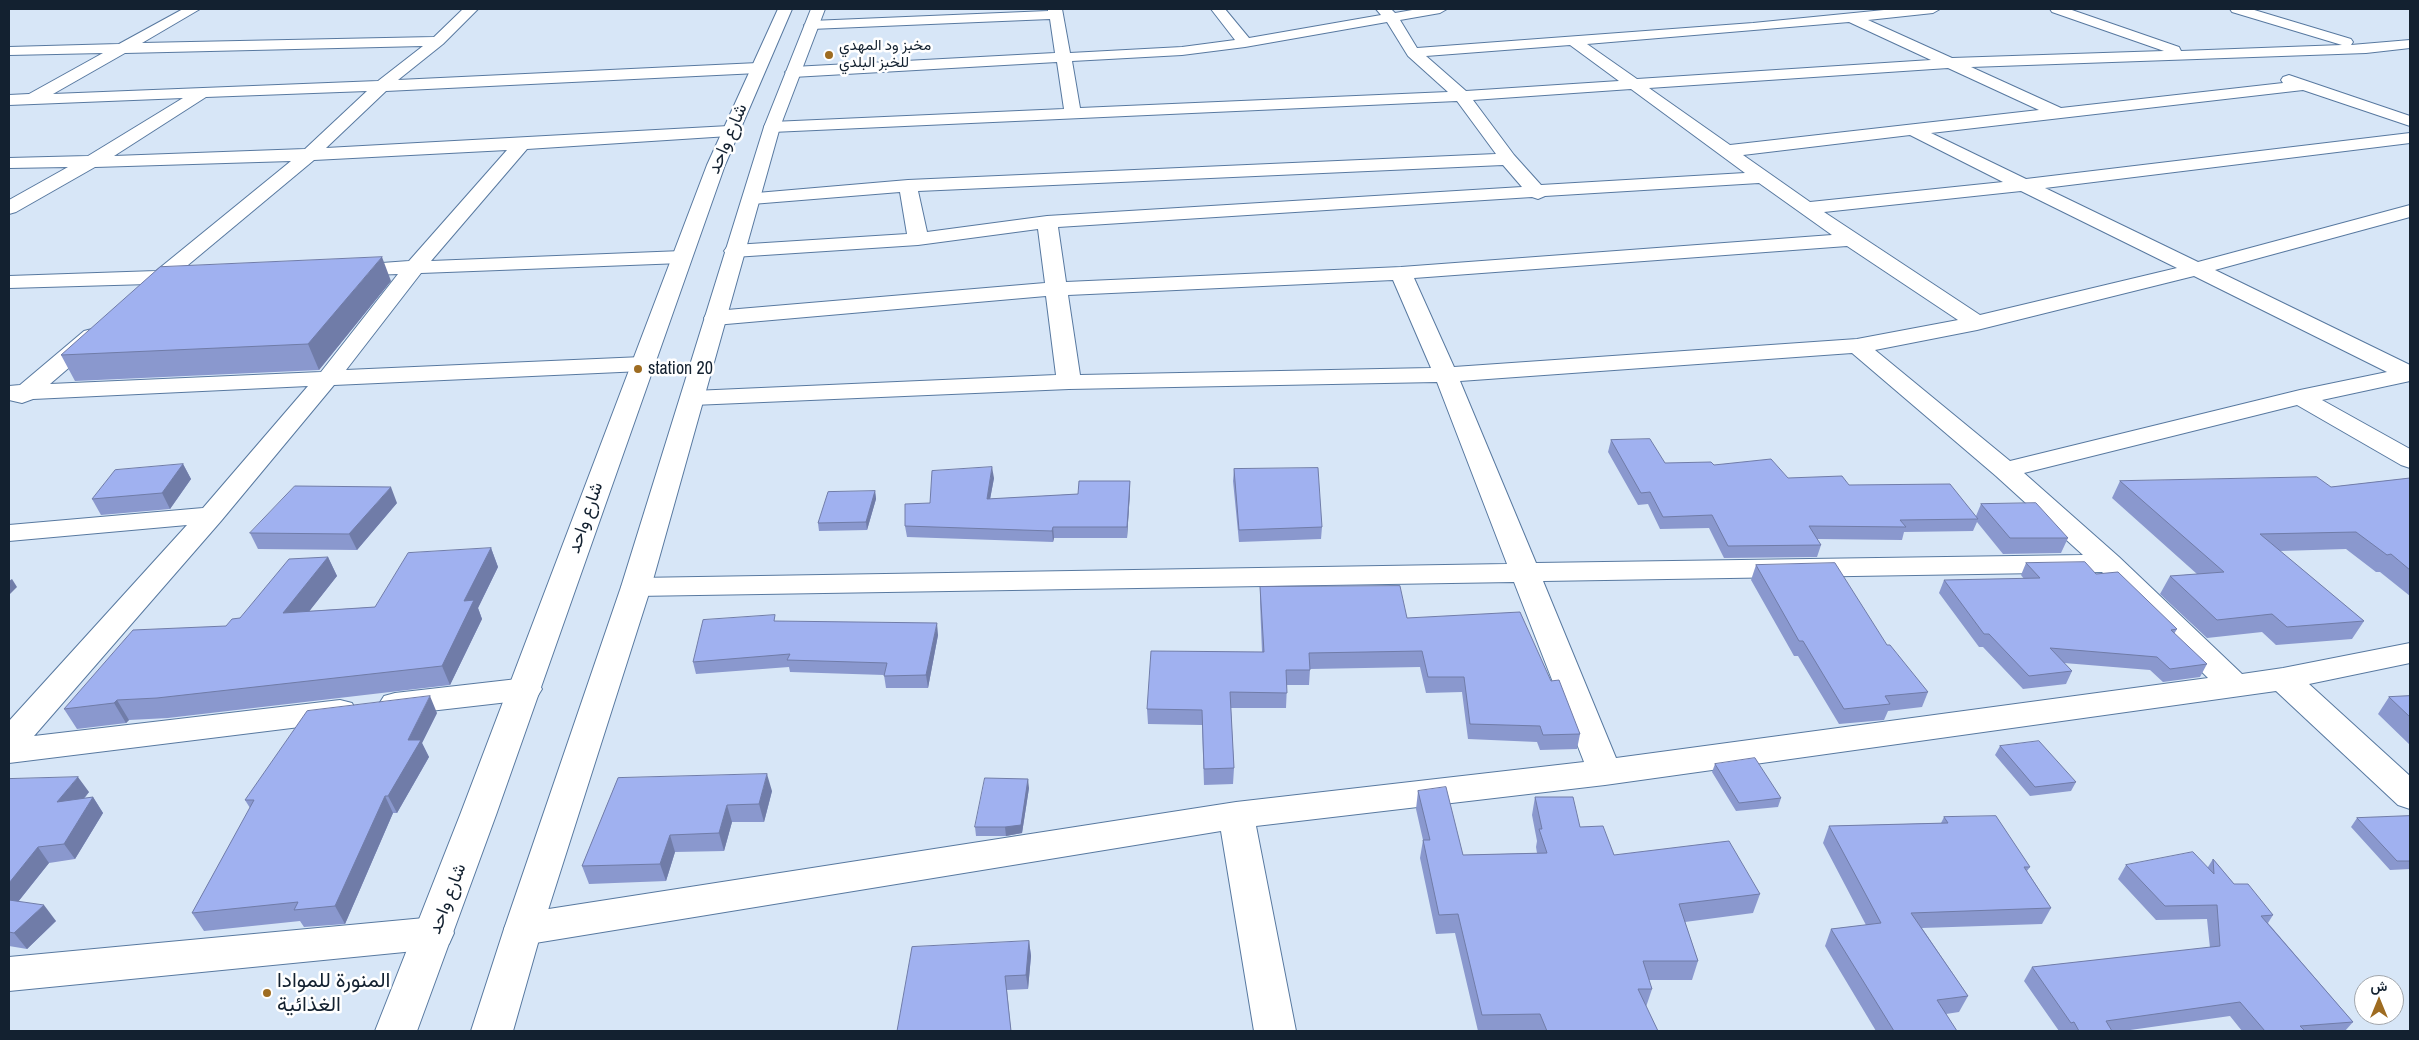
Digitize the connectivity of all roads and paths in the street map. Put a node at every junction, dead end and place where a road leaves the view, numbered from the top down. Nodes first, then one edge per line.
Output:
1 (193, 9) edge
2 (472, 9) edge
3 (785, 9) edge
4 (1218, 9) edge
5 (1440, 9) edge
6 (1933, 9) edge
7 (2057, 9) edge
8 (2267, 9) edge
9 (2242, 10) edge
10 (1880, 11) edge
11 (1055, 12) edge
12 (1387, 13) edge
13 (1727, 16) dead end
14 (815, 17) edge
15 (1853, 18) junction
16 (1753, 27) junction
17 (1572, 40) junction
18 (438, 41) junction
19 (1244, 43) junction
20 (2410, 44) edge
21 (118, 49) junction
22 (2366, 49) junction
23 (9, 51) edge
24 (1413, 53) junction
25 (2212, 54) junction
26 (2190, 55) junction
27 (1063, 57) junction
28 (2401, 59) dead end
29 (1950, 63) junction
30 (758, 68) junction
31 (793, 72) junction
32 (1635, 83) junction
33 (2305, 85) junction
34 (382, 86) junction
35 (202, 94) junction
36 (1462, 96) junction
37 (31, 99) junction
38 (9, 100) edge
39 (9, 110) edge
40 (2058, 113) junction
41 (1073, 114) junction
42 (2410, 121) edge
43 (772, 127) junction
44 (1912, 130) junction
45 (729, 131) junction
46 (2410, 138) edge
47 (521, 145) junction
48 (1728, 151) junction
49 (309, 155) junction
50 (1508, 158) junction
51 (91, 162) junction
52 (9, 163) edge
53 (1764, 177) junction
54 (2022, 185) junction
55 (908, 186) junction
56 (1538, 193) junction
57 (752, 198) junction
58 (9, 208) edge
59 (1807, 208) junction
60 (2410, 211) edge
61 (1047, 222) junction
62 (918, 239) junction
63 (1851, 240) junction
64 (734, 251) junction
65 (682, 257) junction
66 (414, 268) junction
67 (327, 271) edge
68 (2196, 271) junction
69 (1401, 273) junction
70 (209, 275) edge
71 (161, 277) junction
72 (9, 282) edge
73 (1055, 289) junction
74 (138, 296) edge
75 (715, 318) junction
76 (108, 322) edge
77 (1977, 323) junction
78 (1857, 346) junction
79 (642, 364) junction
80 (2410, 374) edge
81 (1446, 375) junction
82 (327, 379) junction
83 (1069, 382) junction
84 (18, 392) edge
85 (2300, 397) junction
86 (693, 398) junction
87 (9, 408) edge
88 (2410, 460) edge
89 (2005, 470) junction
90 (211, 515) junction
91 (9, 532) edge
92 (2109, 563) junction
93 (1525, 574) junction
94 (636, 587) junction
95 (2410, 653) edge
96 (2283, 679) junction
97 (2234, 684) junction
98 (526, 689) junction
99 (9, 742) edge
100 (9, 751) edge
101 (1605, 772) junction
102 (2410, 796) edge
103 (1236, 815) junction
104 (523, 929) junction
105 (435, 933) junction
106 (9, 974) edge
107 (396, 1031) edge
108 (492, 1031) edge
109 (1275, 1031) edge

1 - 21 street
2 - 18 street
3 - 30 street, شارع واحد
4 - 19 street
5 - 12 street
6 - 10 street
7 - 26 street
8 - 9 street
9 - 22 street
10 - 15 street
11 - 14 street
11 - 27 street
12 - 19 street
12 - 24 street
13 - 16 street
14 - 31 street, شارع واحد
15 - 16 street
15 - 29 street
16 - 17 street
17 - 24 street
17 - 32 street
18 - 21 street
18 - 34 street
19 - 27 street
20 - 22 street
21 - 23 street
21 - 37 street
22 - 25 street
22 - 28 street
24 - 36 street
25 - 26 street
25 - 33 street
26 - 29 street
27 - 31 street
27 - 41 street
29 - 32 street
29 - 40 street
30 - 34 street
30 - 45 street, شارع واحد
31 - 43 street, شارع واحد
32 - 36 street
32 - 48 street
33 - 40 street
33 - 42 street
34 - 35 street
34 - 49 street
35 - 37 street
35 - 51 street
36 - 41 street
36 - 50 street
37 - 38 street
37 - 39 street
40 - 44 street
41 - 43 street
43 - 57 street, شارع واحد
44 - 48 street
44 - 54 street
45 - 47 street
45 - 65 street, شارع واحد
46 - 54 street
47 - 49 street
47 - 66 street
48 - 53 street
49 - 51 street
49 - 71 street
50 - 55 street
50 - 56 street
51 - 52 street
51 - 58 street
53 - 56 street
53 - 59 street
54 - 59 street
54 - 68 street
55 - 57 street
55 - 62 street
56 - 61 street
57 - 64 street, شارع واحد
59 - 63 street
60 - 68 street
61 - 62 street
61 - 73 street
62 - 64 street
63 - 69 street
63 - 77 street
64 - 75 street, شارع واحد
65 - 66 street
65 - 79 street, شارع واحد
66 - 67 street
66 - 82 street
68 - 77 street
68 - 80 street
69 - 73 street
69 - 81 street
70 - 71 street
71 - 72 street
71 - 74 street
73 - 75 street
73 - 83 street
75 - 86 street, شارع واحد
76 - 84 street
77 - 78 street
78 - 81 street
78 - 89 street
79 - 82 street
79 - 98 street, شارع واحد
80 - 85 street
81 - 83 street
81 - 93 street
82 - 84 street
82 - 90 street
83 - 86 street
84 - 87 street
85 - 88 street
85 - 89 street
86 - 94 street, شارع واحد
89 - 92 street
90 - 91 street
90 - 99 street
92 - 93 street
92 - 97 street
93 - 94 street
93 - 101 street
94 - 104 street, شارع واحد
95 - 96 street
96 - 97 street
96 - 102 street
97 - 101 street
98 - 100 street
98 - 105 street, شارع واحد
101 - 103 street
103 - 104 street
103 - 109 street
104 - 108 street, شارع واحد
105 - 106 street
105 - 107 street, شارع واحد

